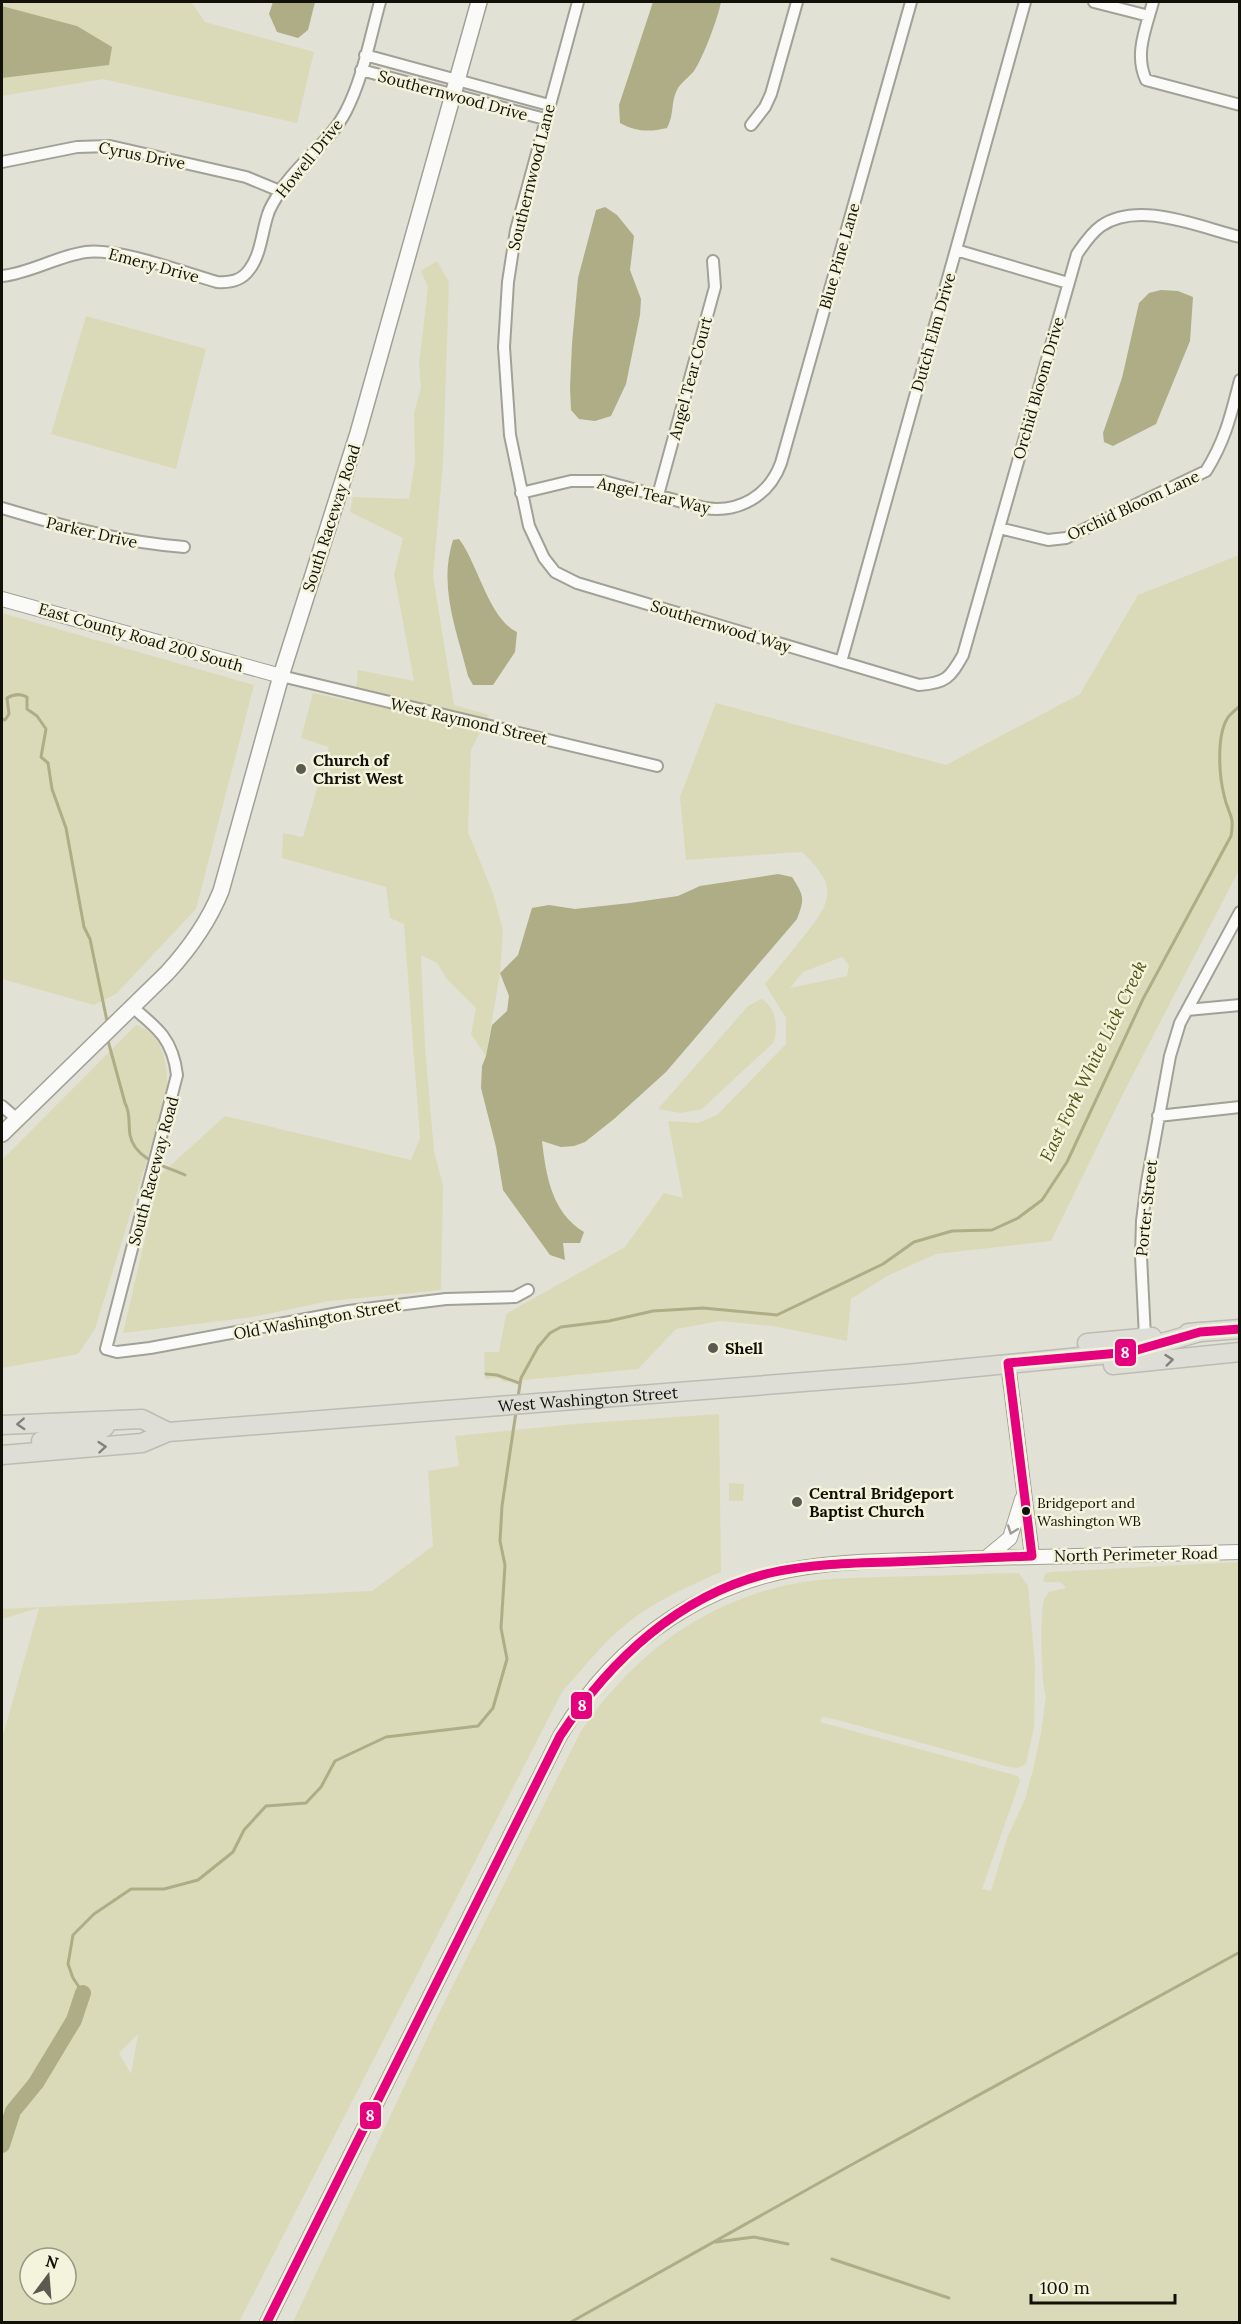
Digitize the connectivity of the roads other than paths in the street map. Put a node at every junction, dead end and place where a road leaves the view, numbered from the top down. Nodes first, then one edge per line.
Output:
1 (380, 2) edge
2 (479, 2) edge
3 (578, 2) edge
4 (797, 2) edge
5 (911, 2) edge
6 (1025, 2) edge
7 (1095, 2) edge
8 (1153, 2) edge
9 (1149, 15) junction
10 (365, 55) junction
11 (361, 70) junction
12 (457, 80) junction
13 (452, 95) junction
14 (549, 105) junction
15 (1239, 105) edge
16 (545, 119) junction
17 (751, 125) dead end
18 (2, 162) edge
19 (280, 191) junction
20 (1239, 237) edge
21 (956, 250) junction
22 (712, 261) dead end
23 (2, 276) edge
24 (238, 280) joint
25 (1068, 283) junction
26 (1239, 380) edge
27 (521, 493) junction
28 (658, 495) junction
29 (751, 500) joint
30 (2, 508) edge
31 (999, 528) junction
32 (531, 533) joint
33 (184, 548) dead end
34 (2, 599) edge
35 (841, 662) junction
36 (281, 676) junction
37 (933, 684) joint
38 (657, 766) dead end
39 (1239, 912) edge
40 (1239, 1005) edge
41 (132, 1007) junction
42 (1187, 1010) junction
43 (2, 1106) edge
44 (1239, 1107) edge
45 (1158, 1116) junction
46 (17, 1119) junction
47 (2, 1134) edge
48 (528, 1290) dead end
49 (1239, 1329) edge
50 (1200, 1332) junction
51 (1145, 1337) junction
52 (106, 1349) joint
53 (1239, 1352) edge
54 (1008, 1363) junction
55 (117, 1420) junction
56 (2, 1425) edge
57 (168, 1432) junction
58 (2, 1443) edge
59 (2, 1455) edge
60 (1024, 1491) junction
61 (1239, 1552) edge
62 (1032, 1556) junction
63 (986, 1558) junction
64 (267, 2322) edge

1 - 10 street, Howell Drive
2 - 12 main road, South Raceway Road
3 - 14 street, Southernwood Lane
4 - 17 street
5 - 29 street, Blue Pine Lane
6 - 21 street, Dutch Elm Drive
7 - 9 street
8 - 9 street
9 - 15 street
10 - 11 street, Howell Drive
10 - 12 street, Southernwood Drive
11 - 13 street, Southernwood Drive
11 - 19 street, Howell Drive
12 - 13 main road, South Raceway Road
12 - 14 street, Southernwood Drive
13 - 16 street, Southernwood Drive
13 - 36 main road, South Raceway Road
14 - 16 street, Southernwood Lane
16 - 27 street, Southernwood Lane
18 - 19 street, Cyrus Drive
19 - 24 street, Howell Drive
20 - 25 street, Orchid Bloom Drive
21 - 25 street
21 - 35 street, Dutch Elm Drive
22 - 28 street, Angel Tear Court
23 - 24 street, Emery Drive
25 - 31 street, Orchid Bloom Drive
26 - 31 street, Orchid Bloom Lane
27 - 28 street, Angel Tear Way
27 - 32 street, Southernwood Lane
28 - 29 street, Angel Tear Way
30 - 33 street, Parker Drive
31 - 37 street, Orchid Bloom Drive
32 - 35 street, Southernwood Way
34 - 36 street, East County Road 200 South
35 - 37 street, Southernwood Way
36 - 38 street, West Raymond Street
36 - 41 main road, South Raceway Road
39 - 42 street, Porter Street
40 - 42 street
41 - 46 main road, South Raceway Road
41 - 52 street, South Raceway Road
42 - 45 street, Porter Street
43 - 46 street
44 - 45 street
45 - 51 street, Porter Street
46 - 47 main road, South Raceway Road
48 - 52 street, Old Washington Street
49 - 50 main road, West Washington Street
50 - 51 main road, West Washington Street
50 - 54 main road
51 - 54 main road, West Washington Street
54 -> 53 main road, West Washington Street
54 - 57 main road, West Washington Street
54 - 60 street
55 -> 56 main road
55 - 57 main road
55 - 58 main road
59 -> 57 main road, West Washington Street
60 - 62 street
60 -> 63 street
61 - 62 street, North Perimeter Road
62 - 63 street, North Perimeter Road
63 - 64 street, North Perimeter Road

